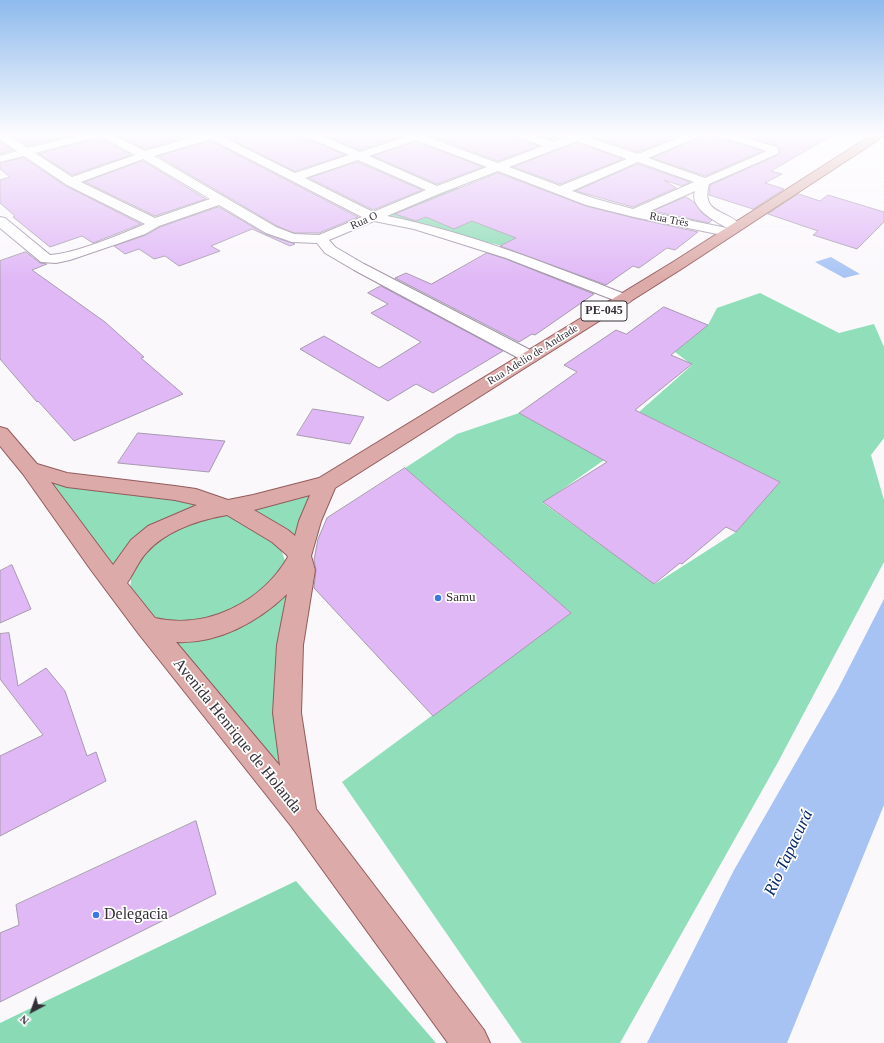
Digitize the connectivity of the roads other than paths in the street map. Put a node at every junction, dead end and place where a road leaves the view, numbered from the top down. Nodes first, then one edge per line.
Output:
1 (704, 182) edge
2 (72, 183) edge
3 (191, 183) edge
4 (306, 183) edge
5 (420, 183) edge
6 (456, 183) edge
7 (538, 183) edge
8 (579, 183) edge
9 (702, 183) edge
10 (804, 183) edge
11 (437, 190) junction
12 (560, 191) junction
13 (220, 200) junction
14 (634, 213) junction
15 (373, 217) junction
16 (0, 221) edge
17 (152, 221) junction
18 (731, 229) junction
19 (321, 239) junction
20 (624, 299) junction
21 (530, 357) junction
22 (4, 442) edge
23 (30, 469) junction
24 (326, 484) junction
25 (227, 507) junction
26 (300, 556) junction
27 (114, 583) junction
28 (147, 626) junction
29 (302, 815) junction
30 (471, 1043) edge

1 - 18 street
2 - 17 street
3 - 13 street
4 - 15 street
5 - 11 street
6 - 11 street, Rua O
7 - 12 street, Rua Três
8 - 12 street
9 - 14 street
10 - 18 main road, Rua Adelio de Andrade / PE-045
11 - 15 street, Rua O
12 - 14 street, Rua Três
13 - 17 street
13 - 19 street
14 - 18 street, Rua Três
15 - 19 street, Rua O
15 - 20 street
16 - 17 street
18 - 20 main road, Rua Adelio de Andrade / PE-045
19 - 21 street
20 - 21 main road, Rua Adelio de Andrade / PE-045
21 - 24 main road, Rua Adelio de Andrade / PE-045
22 - 23 main road, Avenida Henrique de Holanda
23 - 25 main road
23 - 27 main road, Avenida Henrique de Holanda
24 - 25 main road, Rua Adelio de Andrade
24 - 26 main road
25 - 26 main road
25 - 27 main road, Rua Adelio de Andrade
26 - 28 main road
26 - 29 main road
27 - 28 main road, Avenida Henrique de Holanda
28 - 29 main road, Avenida Henrique de Holanda
29 - 30 main road, Avenida Henrique de Holanda

